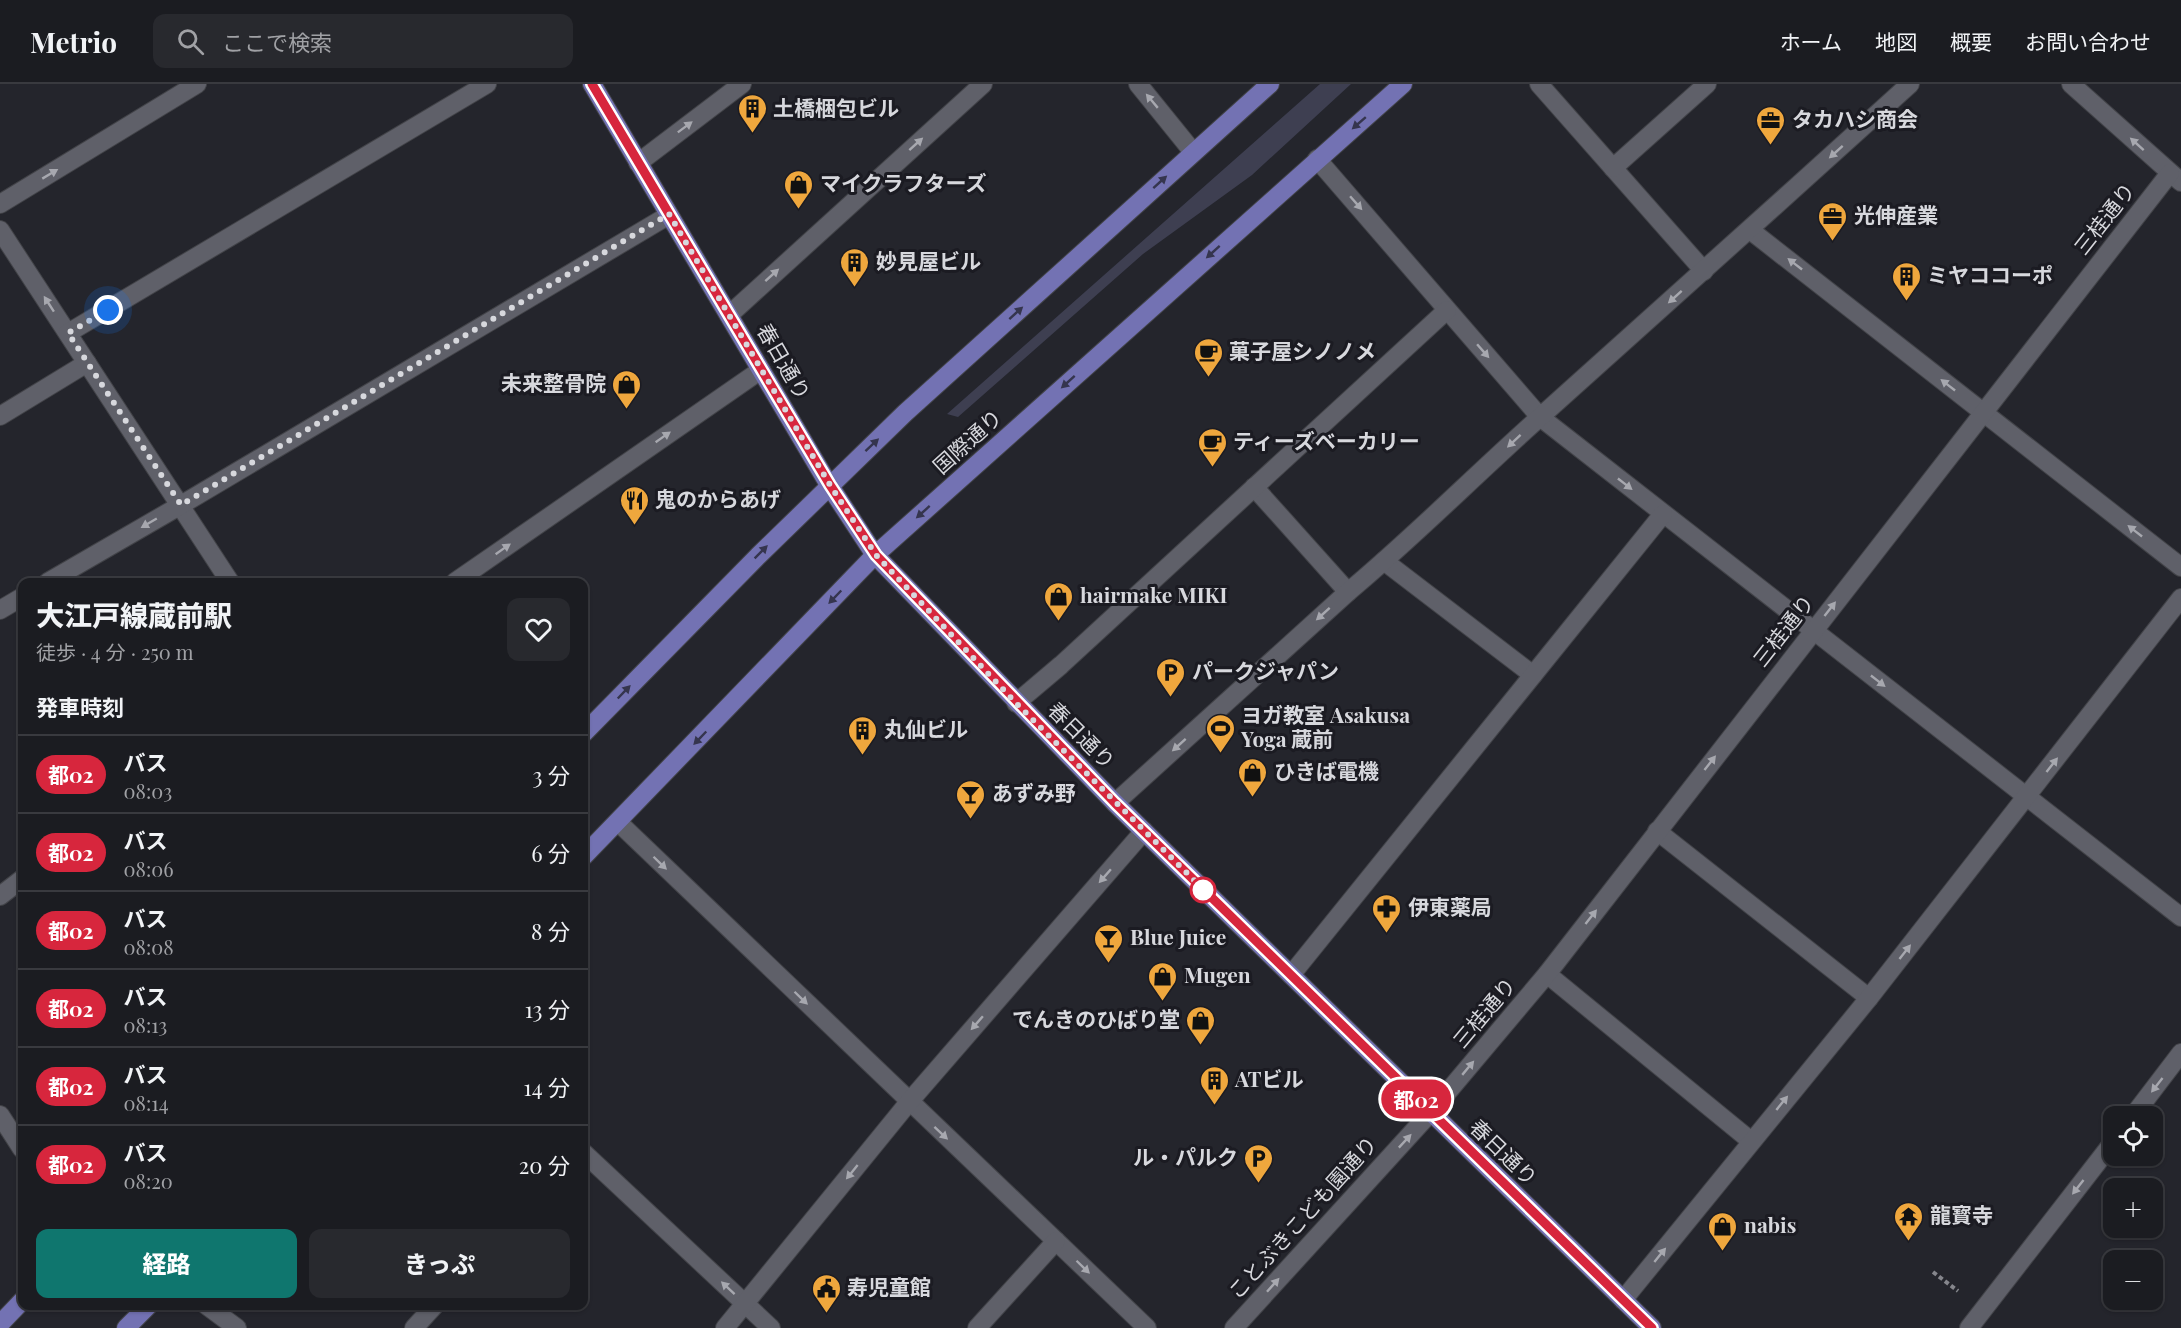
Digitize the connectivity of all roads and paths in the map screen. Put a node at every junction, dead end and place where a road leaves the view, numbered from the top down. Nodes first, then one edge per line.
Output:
1 (197, 84) edge
2 (487, 84) edge
3 (592, 84) edge
4 (742, 84) edge
5 (983, 84) edge
6 (1138, 84) edge
7 (1270, 84) edge
8 (1403, 84) edge
9 (1539, 84) edge
10 (1707, 84) edge
11 (1910, 84) edge
12 (2071, 84) edge
13 (1193, 152) junction
14 (1317, 159) junction
15 (638, 163) junction
16 (1613, 168) junction
17 (2176, 178) edge
18 (0, 204) edge
19 (669, 214) junction
20 (0, 230) edge
21 (1750, 230) junction
22 (1704, 271) junction
23 (1447, 310) junction
24 (729, 315) junction
25 (68, 333) junction
26 (87, 363) junction
27 (761, 370) junction
28 (1983, 412) junction
29 (0, 416) edge
30 (1540, 417) junction
31 (830, 485) junction
32 (1254, 487) junction
33 (181, 505) junction
34 (1663, 514) junction
35 (876, 555) junction
36 (1384, 561) junction
37 (2181, 567) edge
38 (55, 578) edge
39 (227, 578) edge
40 (461, 578) edge
41 (1347, 591) junction
42 (2181, 598) edge
43 (18, 599) edge
44 (0, 609) edge
45 (1813, 631) junction
46 (1533, 675) junction
47 (1016, 703) junction
48 (588, 729) edge
49 (2027, 798) junction
50 (1115, 803) junction
51 (618, 822) junction
52 (1144, 831) junction
53 (1658, 831) junction
54 (588, 852) edge
55 (18, 882) edge
56 (0, 896) edge
57 (2181, 917) edge
58 (1547, 974) junction
59 (1291, 975) junction
60 (1869, 998) junction
61 (2181, 1053) edge
62 (909, 1102) junction
63 (2141, 1106) edge
64 (1430, 1113) junction
65 (0, 1115) edge
66 (1751, 1140) junction
67 (18, 1143) edge
68 (2103, 1155) edge
69 (588, 1157) edge
70 (1056, 1241) junction
71 (1623, 1300) junction
72 (18, 1305) edge
73 (746, 1305) junction
74 (144, 1310) edge
75 (213, 1310) edge
76 (430, 1310) edge
77 (0, 1324) edge
78 (126, 1328) edge
79 (237, 1328) edge
80 (414, 1328) edge
81 (725, 1328) edge
82 (771, 1328) edge
83 (977, 1328) edge
84 (1147, 1328) edge
85 (1234, 1328) edge
86 (1652, 1328) edge
87 (1969, 1328) edge

18 -> 1 street
2 - 25 street
3 - 15 main road, 春日通り
15 -> 4 street
24 -> 5 street
13 -> 6 street
7 - 13 main road
8 -> 14 main road, 国際通り
9 - 16 street
10 - 16 street
11 -> 21 street
17 -> 12 street
31 -> 13 main road
14 -> 23 street
14 -> 35 main road, 国際通り
15 - 19 main road, 春日通り
16 - 22 street
17 - 28 street, 三桂通り
19 - 24 main road, 春日通り
19 - 33 street
25 -> 20 street
21 - 22 street
28 -> 21 street
22 -> 30 street
23 -> 30 street
23 - 32 street
24 - 27 main road, 春日通り
25 - 26 street
26 - 29 street
26 - 33 street
27 - 31 main road, 春日通り
40 -> 27 street
37 -> 28 street
45 -> 28 street, 三桂通り
30 -> 34 street
30 -> 36 street
31 - 35 main road, 春日通り
48 -> 31 main road
32 - 41 street
32 - 47 street
33 -> 38 street
33 - 39 street
34 - 45 street
34 - 46 street
35 - 47 main road, 春日通り
35 -> 51 main road, 国際通り
36 - 41 street
36 - 46 street
41 -> 50 street
49 -> 42 street
43 - 44 street
45 -> 49 street
53 -> 45 street, 三桂通り
46 - 59 street
47 - 50 main road, 春日通り
49 - 57 street
60 -> 49 street
50 - 52 main road, 春日通り
51 - 54 main road, 国際通り
51 -> 62 street
52 - 59 main road, 春日通り
52 -> 62 street
58 -> 53 street, 三桂通り
53 - 60 street
55 - 56 street
64 -> 58 street, 三桂通り
58 - 66 street
59 - 64 main road, 春日通り
66 -> 60 street
61 -> 63 street
62 -> 70 street
62 -> 73 street
64 - 71 main road, 春日通り
85 -> 64 street, ことぶきこども園通り
65 - 67 street
71 -> 66 street
68 -> 87 street
73 -> 69 street
70 - 83 street
70 -> 84 street
71 - 86 main road, 春日通り
72 - 77 main road
73 - 81 street
73 - 82 street
74 - 78 main road
75 - 79 street
76 - 80 street

